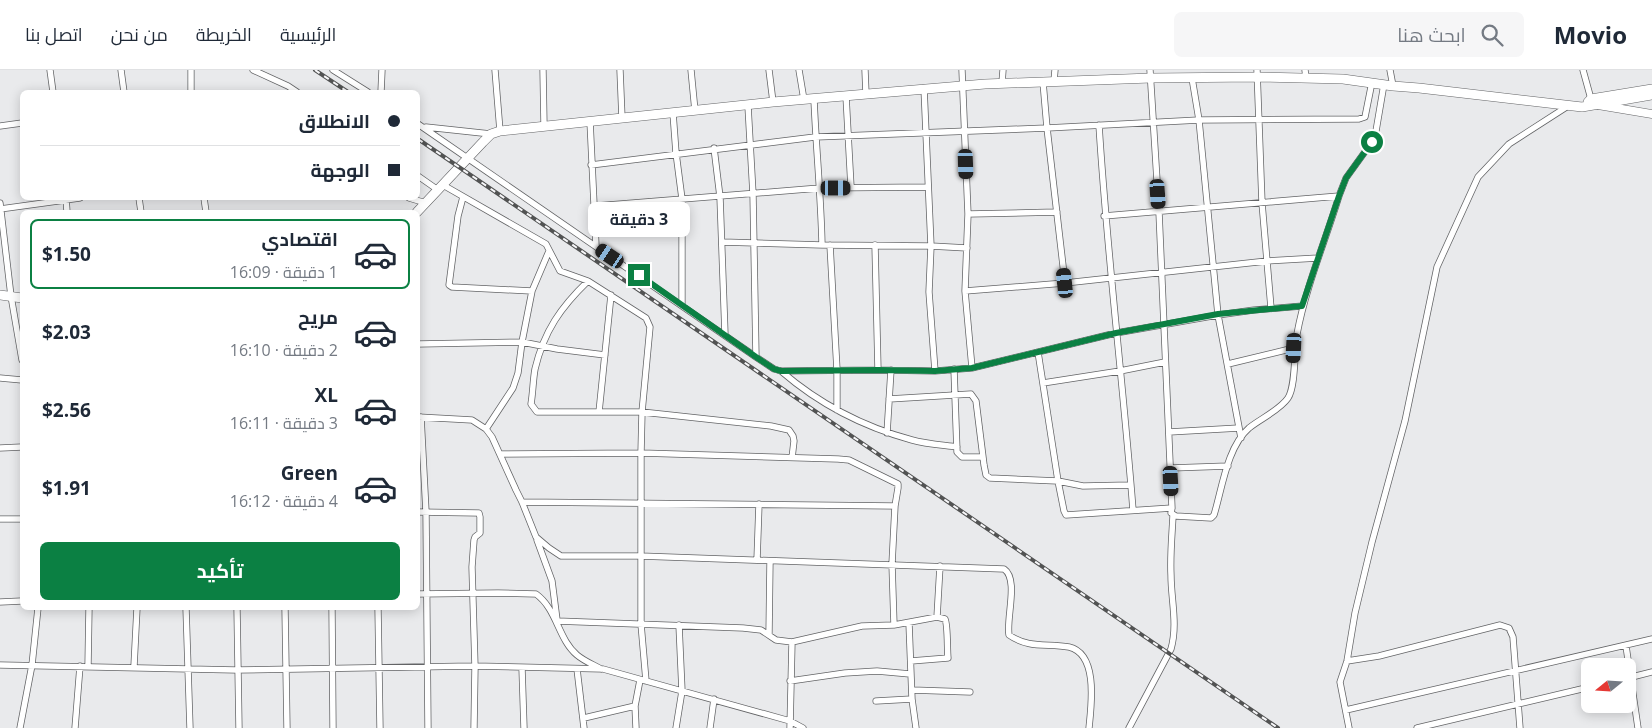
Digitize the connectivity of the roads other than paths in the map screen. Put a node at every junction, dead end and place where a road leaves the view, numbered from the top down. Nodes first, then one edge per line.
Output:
1 (50, 70) edge
2 (121, 70) edge
3 (191, 70) edge
4 (252, 70) edge
5 (332, 70) edge
6 (382, 70) edge
7 (496, 70) edge
8 (543, 70) edge
9 (620, 70) edge
10 (692, 70) edge
11 (769, 70) edge
12 (800, 70) edge
13 (865, 70) edge
14 (962, 70) edge
15 (1003, 70) edge
16 (1055, 70) edge
17 (1115, 70) edge
18 (1390, 70) edge
19 (1583, 70) edge
20 (1151, 74) edge
21 (1258, 74) edge
22 (1305, 74) edge
23 (1186, 75) edge
24 (1115, 80) junction
25 (1054, 81) junction
26 (1044, 82) junction
27 (1372, 82) junction
28 (1002, 83) junction
29 (963, 85) junction
30 (1389, 85) junction
31 (924, 88) junction
32 (1652, 88) edge
33 (53, 90) edge
34 (124, 90) edge
35 (191, 90) edge
36 (294, 90) edge
37 (365, 90) edge
38 (381, 90) edge
39 (866, 94) junction
40 (1652, 95) edge
41 (846, 96) junction
42 (814, 99) junction
43 (804, 100) junction
44 (773, 102) junction
45 (1594, 102) junction
46 (748, 106) junction
47 (1568, 106) junction
48 (695, 111) junction
49 (673, 113) junction
50 (1652, 114) edge
51 (622, 118) junction
52 (1199, 120) junction
53 (1259, 120) junction
54 (590, 121) junction
55 (1153, 122) junction
56 (20, 123) edge
57 (420, 125) edge
58 (544, 125) junction
59 (0, 126) edge
60 (1099, 126) junction
61 (423, 127) junction
62 (1047, 128) junction
63 (965, 131) junction
64 (925, 132) junction
65 (495, 133) junction
66 (848, 135) junction
67 (815, 137) junction
68 (749, 144) junction
69 (714, 148) junction
70 (676, 153) junction
71 (467, 158) junction
72 (592, 165) junction
73 (420, 177) edge
74 (441, 187) junction
75 (851, 187) junction
76 (927, 187) junction
77 (820, 188) junction
78 (753, 194) junction
79 (1339, 196) junction
80 (463, 197) junction
81 (720, 197) junction
82 (682, 199) junction
83 (58, 200) edge
84 (416, 200) edge
85 (1262, 202) junction
86 (426, 203) junction
87 (595, 206) junction
88 (0, 207) edge
89 (1206, 208) junction
90 (419, 210) edge
91 (1057, 212) junction
92 (1159, 212) junction
93 (968, 214) junction
94 (1104, 216) junction
95 (722, 242) junction
96 (754, 243) junction
97 (822, 245) junction
98 (830, 245) junction
99 (596, 246) junction
100 (875, 246) junction
101 (931, 246) junction
102 (967, 248) junction
103 (549, 251) junction
104 (1318, 258) junction
105 (1267, 261) junction
106 (1213, 266) junction
107 (1161, 272) junction
108 (1110, 277) junction
109 (588, 281) junction
110 (1065, 283) junction
111 (532, 291) junction
112 (965, 291) junction
113 (0, 295) edge
114 (611, 295) junction
115 (11, 296) junction
116 (20, 298) edge
117 (682, 304) junction
118 (1302, 306) junction
119 (1271, 308) junction
120 (1218, 314) junction
121 (1163, 324) junction
122 (1116, 333) junction
123 (725, 334) junction
124 (522, 342) junction
125 (420, 344) edge
126 (544, 345) junction
127 (20, 348) edge
128 (1294, 348) junction
129 (1038, 352) junction
130 (605, 355) junction
131 (756, 357) junction
132 (1165, 362) junction
133 (1228, 364) junction
134 (972, 368) junction
135 (954, 369) junction
136 (837, 370) junction
137 (878, 370) junction
138 (890, 370) junction
139 (781, 371) junction
140 (935, 371) junction
141 (1120, 371) junction
142 (0, 378) edge
143 (20, 380) edge
144 (1043, 383) junction
145 (954, 396) junction
146 (889, 399) junction
147 (837, 410) junction
148 (599, 412) junction
149 (642, 412) junction
150 (420, 417) edge
151 (1239, 428) junction
152 (486, 429) junction
153 (420, 431) edge
154 (1169, 432) junction
155 (887, 433) junction
156 (1241, 438) junction
157 (20, 447) edge
158 (957, 447) junction
159 (0, 448) edge
160 (641, 453) junction
161 (500, 454) junction
162 (983, 457) junction
163 (792, 458) junction
164 (1228, 466) junction
165 (1171, 468) junction
166 (1058, 481) junction
167 (1131, 485) junction
168 (522, 502) junction
169 (641, 502) junction
170 (759, 504) junction
171 (894, 506) junction
172 (1172, 508) junction
173 (1133, 510) junction
174 (420, 512) edge
175 (426, 512) junction
176 (1173, 516) junction
177 (0, 519) edge
178 (20, 519) edge
179 (536, 536) junction
180 (640, 556) junction
181 (757, 560) junction
182 (770, 561) junction
183 (892, 564) junction
184 (940, 566) junction
185 (420, 594) edge
186 (428, 594) junction
187 (474, 594) junction
188 (20, 600) edge
189 (0, 602) edge
190 (38, 610) edge
191 (89, 610) edge
192 (137, 610) edge
193 (186, 610) edge
194 (237, 610) edge
195 (285, 610) edge
196 (332, 610) edge
197 (378, 610) edge
198 (937, 618) junction
199 (558, 623) junction
200 (909, 623) junction
201 (641, 624) junction
202 (679, 625) junction
203 (894, 625) junction
204 (769, 636) junction
205 (1652, 639) edge
206 (792, 642) junction
207 (1626, 646) junction
208 (1628, 658) edge
209 (911, 661) junction
210 (1347, 661) junction
211 (0, 665) edge
212 (32, 665) junction
213 (80, 666) junction
214 (88, 666) junction
215 (134, 666) junction
216 (475, 666) junction
217 (379, 667) junction
218 (428, 667) junction
219 (187, 668) junction
220 (334, 668) junction
221 (522, 668) junction
222 (286, 669) junction
223 (578, 669) junction
224 (238, 670) junction
225 (603, 670) junction
226 (1516, 671) junction
227 (1652, 672) edge
228 (910, 674) junction
229 (1636, 676) edge
230 (643, 680) junction
231 (790, 682) junction
232 (1581, 689) edge
233 (912, 690) junction
234 (682, 691) junction
235 (970, 692) dead end
236 (912, 699) junction
237 (714, 700) junction
238 (876, 701) dead end
239 (1517, 705) junction
240 (635, 706) junction
241 (1346, 710) junction
242 (1636, 713) edge
243 (584, 718) junction
244 (790, 725) edge
245 (20, 728) edge
246 (76, 728) edge
247 (190, 728) edge
248 (239, 728) edge
249 (287, 728) edge
250 (333, 728) edge
251 (380, 728) edge
252 (428, 728) edge
253 (474, 728) edge
254 (524, 728) edge
255 (584, 728) edge
256 (636, 728) edge
257 (676, 728) edge
258 (710, 728) edge
259 (803, 728) edge
260 (916, 728) edge
261 (1089, 728) edge
262 (1129, 728) edge
263 (1349, 728) edge
264 (1417, 728) edge
265 (1520, 728) edge
266 (1638, 728) edge

1 - 33 street
2 - 34 street
3 - 35 street
4 - 36 street
5 - 37 street
6 - 38 street
7 - 65 street
8 - 58 street
9 - 51 street
10 - 48 street
11 - 44 street
12 - 43 street
13 - 39 street
14 - 29 street
15 - 28 street
16 - 25 street
17 - 24 street
18 - 30 street
19 - 45 street
20 - 23 main road
20 - 24 main road
20 - 55 street
21 - 22 main road
21 - 23 main road
21 - 53 street
22 - 27 main road
23 - 52 street
24 - 25 main road
25 - 26 main road
26 - 28 main road
26 - 62 street
27 - 30 main road
27 - 53 street
28 - 29 main road
29 - 31 main road
29 - 63 street
30 - 47 main road
30 - 79 street
31 - 39 main road
31 - 64 street
32 - 45 main road
39 - 41 main road
40 - 45 main road
41 - 42 main road
41 - 66 street
42 - 43 main road
42 - 67 street
43 - 44 main road
44 - 46 main road
45 - 47 main road
45 - 50 main road
46 - 48 main road
46 - 68 street
47 - 210 street
48 - 49 main road
49 - 51 main road
49 - 70 street
51 - 54 main road
52 - 53 street
52 - 55 street
52 - 89 street
53 - 85 street
54 - 58 main road
54 - 72 street
55 - 60 street
55 - 92 street
56 - 59 street
57 - 61 street
58 - 65 main road
60 - 62 street
60 - 94 street
61 - 65 street
61 - 71 street
62 - 63 street
62 - 91 street
63 - 64 street
63 - 93 street
64 - 66 street
64 - 76 street
65 - 71 main road
66 - 67 street
66 - 75 street
67 - 68 street
67 - 77 street
68 - 69 street
68 - 78 street
69 - 70 street
69 - 81 street
70 - 72 street
70 - 82 street
71 - 74 main road
71 - 99 street
72 - 87 street
73 - 74 street
74 - 80 street
74 - 86 main road
75 - 76 street
75 - 77 street
76 - 101 street
77 - 78 street
77 - 97 street
78 - 81 street
78 - 96 street
79 - 85 street
79 - 104 street
80 - 103 street
80 - 111 street
81 - 82 street
81 - 95 street
82 - 87 street
82 - 117 street
83 - 88 street
84 - 86 street
85 - 89 street
85 - 105 street
86 - 90 main road
87 - 99 street
88 - 115 street
89 - 92 street
89 - 106 street
91 - 93 street
91 - 110 street
92 - 94 street
92 - 107 street
93 - 102 street
94 - 108 street
95 - 96 street
95 - 123 street
96 - 97 street
96 - 131 street
97 - 98 street
98 - 100 street
98 - 136 street
99 - 117 street
100 - 101 street
100 - 137 street
101 - 102 street
101 - 140 street
102 - 112 street
103 - 109 street
103 - 111 street
104 - 105 street
104 - 118 street
105 - 106 street
105 - 119 street
106 - 107 street
106 - 120 street
107 - 108 street
107 - 121 street
108 - 110 street
108 - 122 street
109 - 114 street
109 - 126 street
110 - 112 street
111 - 124 street
112 - 134 street
113 - 115 main road
114 - 130 street
114 - 149 street
115 - 116 main road
115 - 127 street
117 - 123 street
118 - 119 street
118 - 128 street
119 - 120 street
120 - 121 street
120 - 133 street
121 - 122 street
121 - 132 street
122 - 129 street
122 - 141 street
123 - 131 street
124 - 125 street
124 - 126 street
124 - 152 street
126 - 130 street
126 - 148 street
128 - 133 street
128 - 156 street
129 - 134 street
129 - 144 street
130 - 148 street
131 - 139 street
132 - 141 street
132 - 154 street
133 - 151 street
134 - 135 street
135 - 140 street
135 - 145 street
136 - 137 street
136 - 139 street
136 - 147 street
137 - 138 street
138 - 140 street
138 - 146 street
139 - 147 street
141 - 144 street
141 - 167 street
142 - 143 street
144 - 166 street
145 - 146 street
145 - 158 street
145 - 162 street
146 - 155 street
147 - 155 street
148 - 149 street
149 - 160 street
149 - 163 street
150 - 152 street
151 - 154 street
151 - 156 street
152 - 161 street
153 - 175 street
154 - 165 street
155 - 158 street
156 - 164 street
157 - 159 street
158 - 162 street
160 - 161 street
160 - 163 street
160 - 169 street
161 - 168 street
162 - 166 street
163 - 171 street
164 - 165 street
164 - 176 street
165 - 172 street
166 - 167 street
166 - 173 street
167 - 173 street
168 - 169 street
168 - 179 street
169 - 170 street
169 - 180 street
170 - 171 street
170 - 181 street
171 - 183 street
172 - 173 street
172 - 176 street
174 - 175 street
175 - 186 street
175 - 187 street
176 - 262 street
177 - 178 street
179 - 180 street
179 - 199 street
180 - 181 street
180 - 201 street
181 - 182 street
182 - 183 street
182 - 204 street
183 - 184 street
183 - 203 street
184 - 198 street
184 - 261 street
185 - 186 street
186 - 187 street
186 - 218 street
187 - 199 street
187 - 216 street
188 - 189 street
190 - 212 street
191 - 214 street
192 - 215 street
193 - 219 street
194 - 224 street
195 - 222 street
196 - 220 street
197 - 217 street
198 - 200 street
198 - 209 street
199 - 201 street
199 - 225 street
200 - 203 street
200 - 209 street
201 - 202 street
201 - 230 street
202 - 204 street
202 - 234 street
203 - 206 street
204 - 206 street
205 - 207 street
206 - 231 street
207 - 208 street
207 - 226 street
209 - 228 street
210 - 226 street
210 - 241 street
211 - 212 street
212 - 213 street
212 - 245 street
213 - 214 street
213 - 246 street
214 - 215 street
215 - 219 street
216 - 218 street
216 - 221 street
216 - 253 street
217 - 218 street
217 - 220 street
217 - 251 street
218 - 252 street
219 - 224 street
219 - 247 street
220 - 222 street
220 - 250 street
221 - 223 street
221 - 254 street
222 - 224 street
222 - 249 street
223 - 225 street
223 - 243 street
224 - 248 street
225 - 230 street
226 - 239 street
226 - 241 street
227 - 229 street
228 - 231 street
228 - 233 street
230 - 234 street
230 - 240 street
231 - 244 street
232 - 239 street
233 - 235 street
233 - 236 street
234 - 237 street
234 - 257 street
236 - 238 street
236 - 260 street
237 - 244 street
237 - 258 street
239 - 264 street
239 - 265 street
240 - 243 street
240 - 256 street
241 - 263 street
242 - 266 street
243 - 255 street
244 - 259 street

